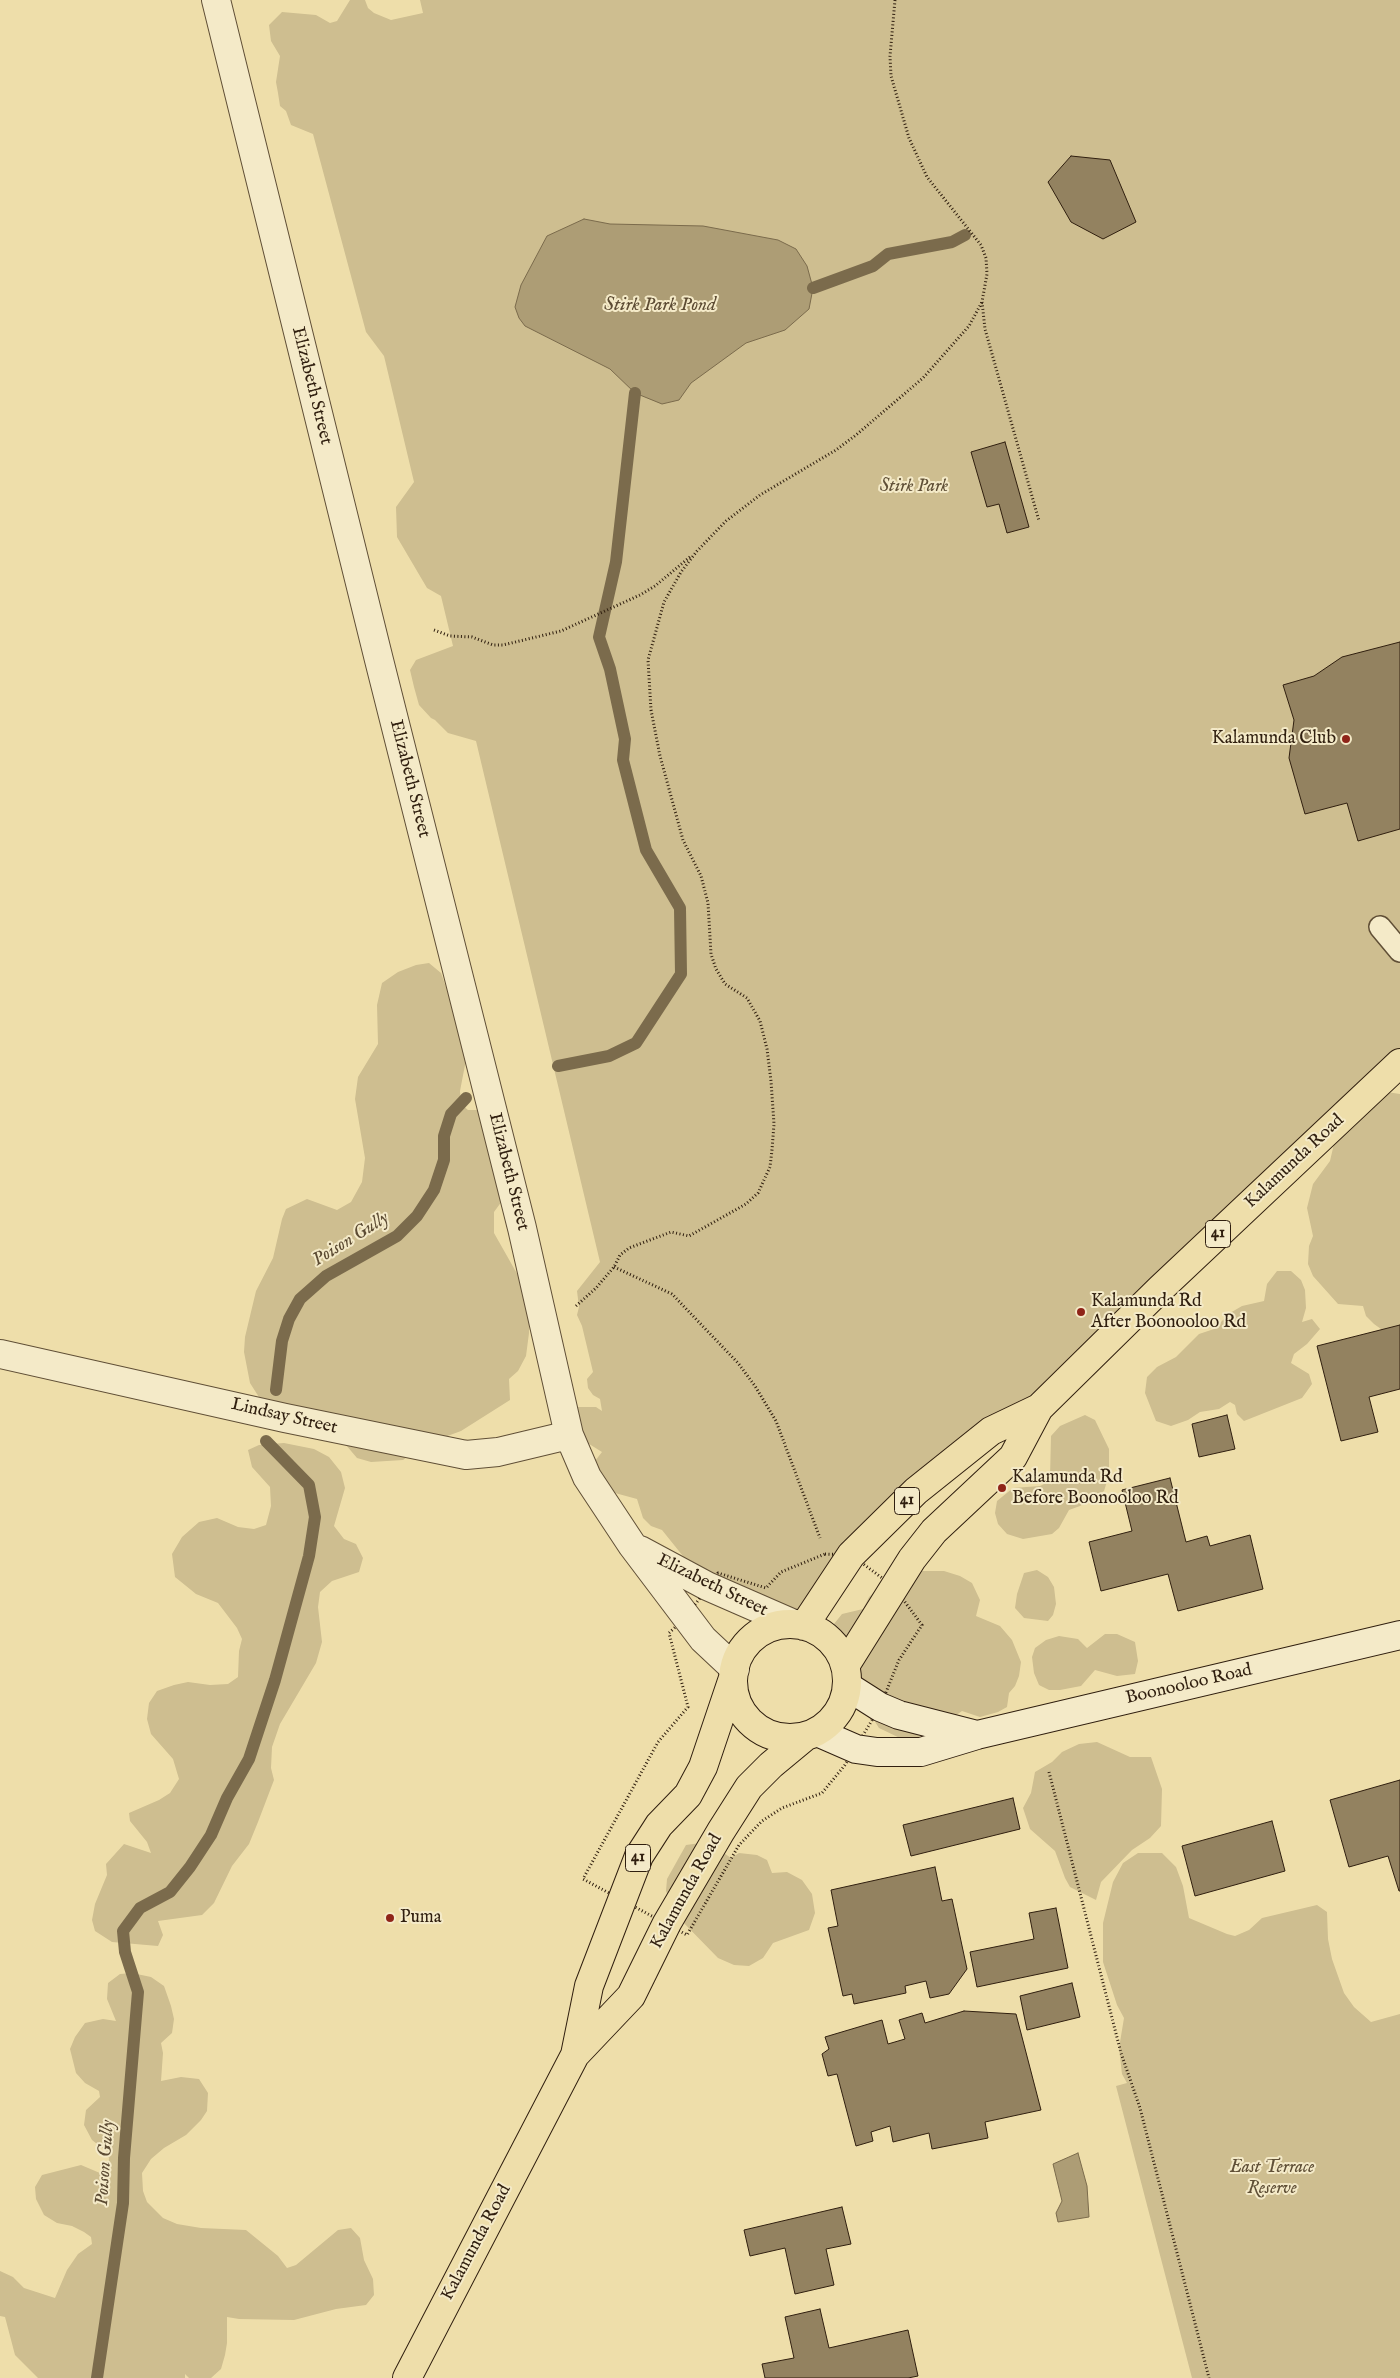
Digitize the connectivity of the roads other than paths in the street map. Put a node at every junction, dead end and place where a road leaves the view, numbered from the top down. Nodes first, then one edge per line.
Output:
1 (216, 0) edge
2 (1380, 927) dead end
3 (1400, 951) edge
4 (1400, 1062) edge
5 (0, 1354) edge
6 (1039, 1408) junction
7 (569, 1435) junction
8 (632, 1545) junction
9 (799, 1625) junction
10 (1400, 1635) edge
11 (734, 1673) junction
12 (846, 1676) junction
13 (811, 1734) junction
14 (977, 1735) junction
15 (575, 2055) junction
16 (407, 2378) edge

1 - 7 street, Elizabeth Street
2 - 3 lane
4 - 6 main road, Kalamunda Road / 41
5 - 7 street, Lindsay Street
6 - 9 main road, Kalamunda Road / 41
6 - 12 main road, Kalamunda Road / 41
7 - 8 street, Elizabeth Street
8 - 9 street, Elizabeth Street
8 - 11 street, Elizabeth Street
9 - 11 main road, 41
9 - 12 main road
10 - 14 street, Boonooloo Road
11 - 13 main road
11 - 15 main road, Kalamunda Road / 41
12 - 13 main road, 41
12 - 14 street, Boonooloo Road
13 - 14 street, Boonooloo Road
13 - 15 main road, Kalamunda Road / 41
15 - 16 main road, Kalamunda Road / 41

